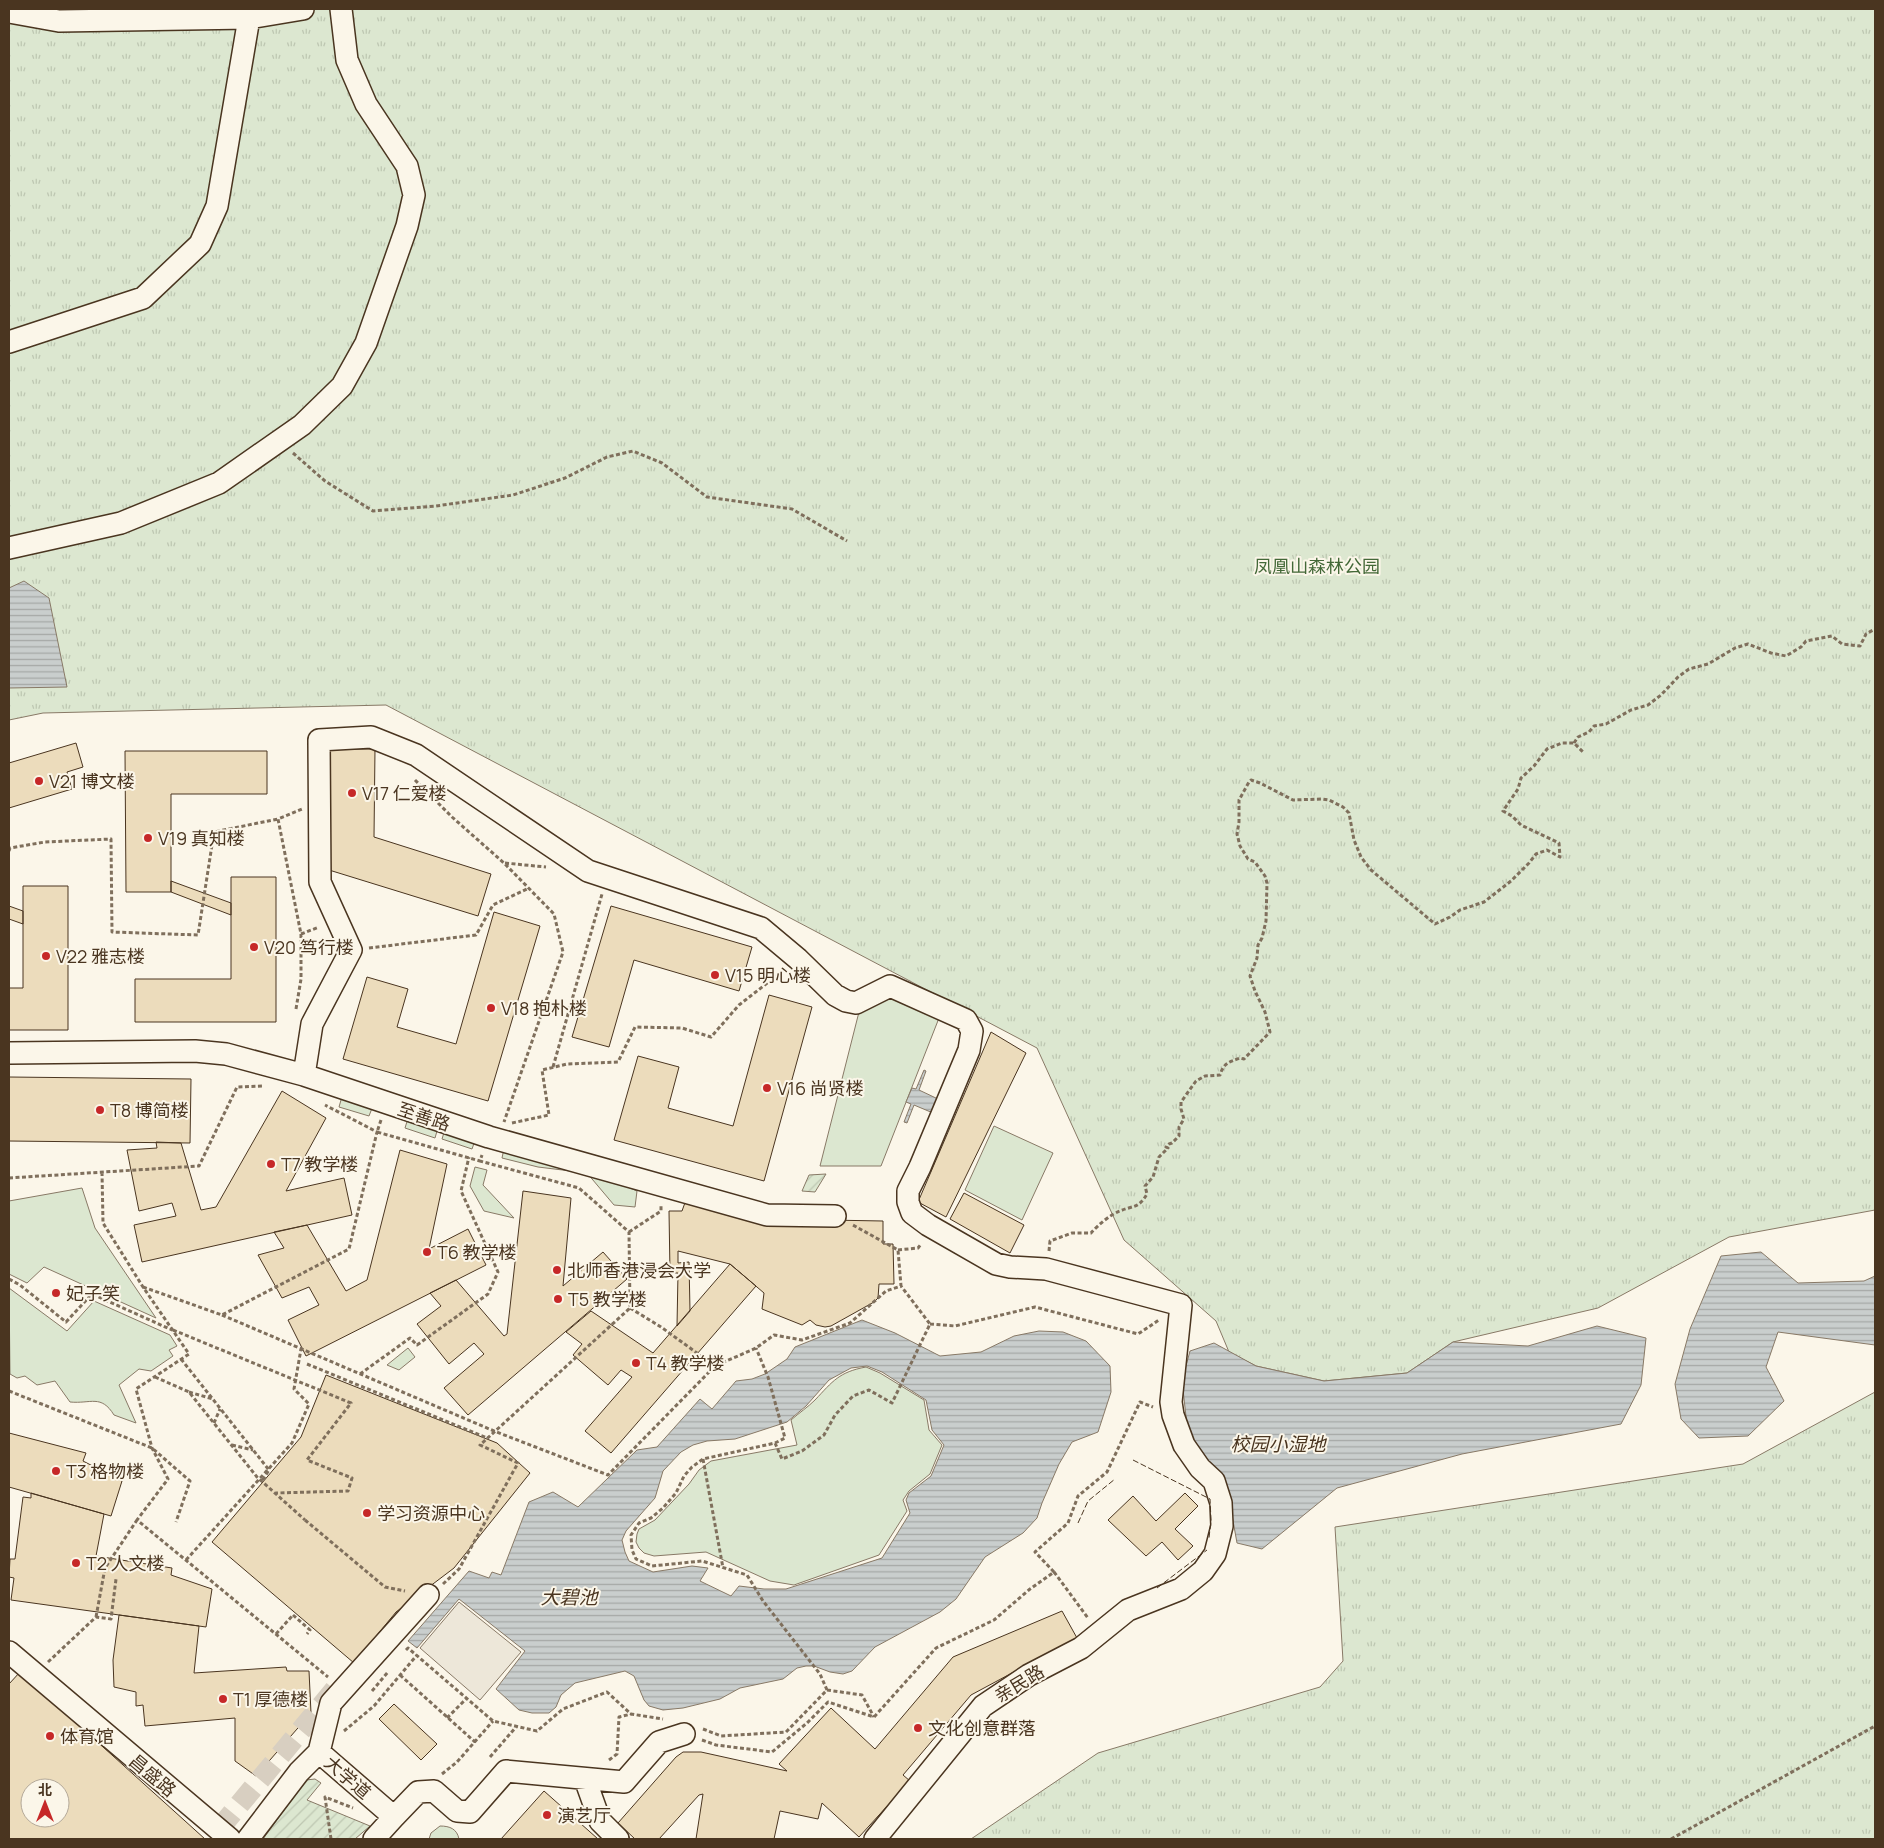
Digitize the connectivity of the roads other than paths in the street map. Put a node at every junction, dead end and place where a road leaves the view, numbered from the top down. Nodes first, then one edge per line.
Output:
1 (303, 9) edge
2 (341, 9) edge
3 (9, 12) edge
4 (249, 18) junction
5 (9, 342) edge
6 (9, 548) edge
7 (9, 1052) edge
8 (304, 1075) junction
9 (835, 1216) road end
10 (428, 1595) road end
11 (9, 1652) edge
12 (692, 1731) road end
13 (319, 1752) junction
14 (585, 1779) junction
15 (392, 1820) junction
16 (230, 1839) edge
17 (248, 1839) edge
18 (374, 1839) edge
19 (618, 1839) edge
20 (875, 1839) edge

1 - 4 street
2 - 6 street
3 - 4 street
4 - 5 street
7 - 8 street, 至善路
8 - 9 street, 至善路
8 - 20 street, 亲民路
10 - 13 street
11 - 16 street, 昌盛路
12 - 14 street
13 - 15 street, 大学道
13 - 17 street, 大学道
14 - 15 street
14 - 19 street
15 - 18 street

